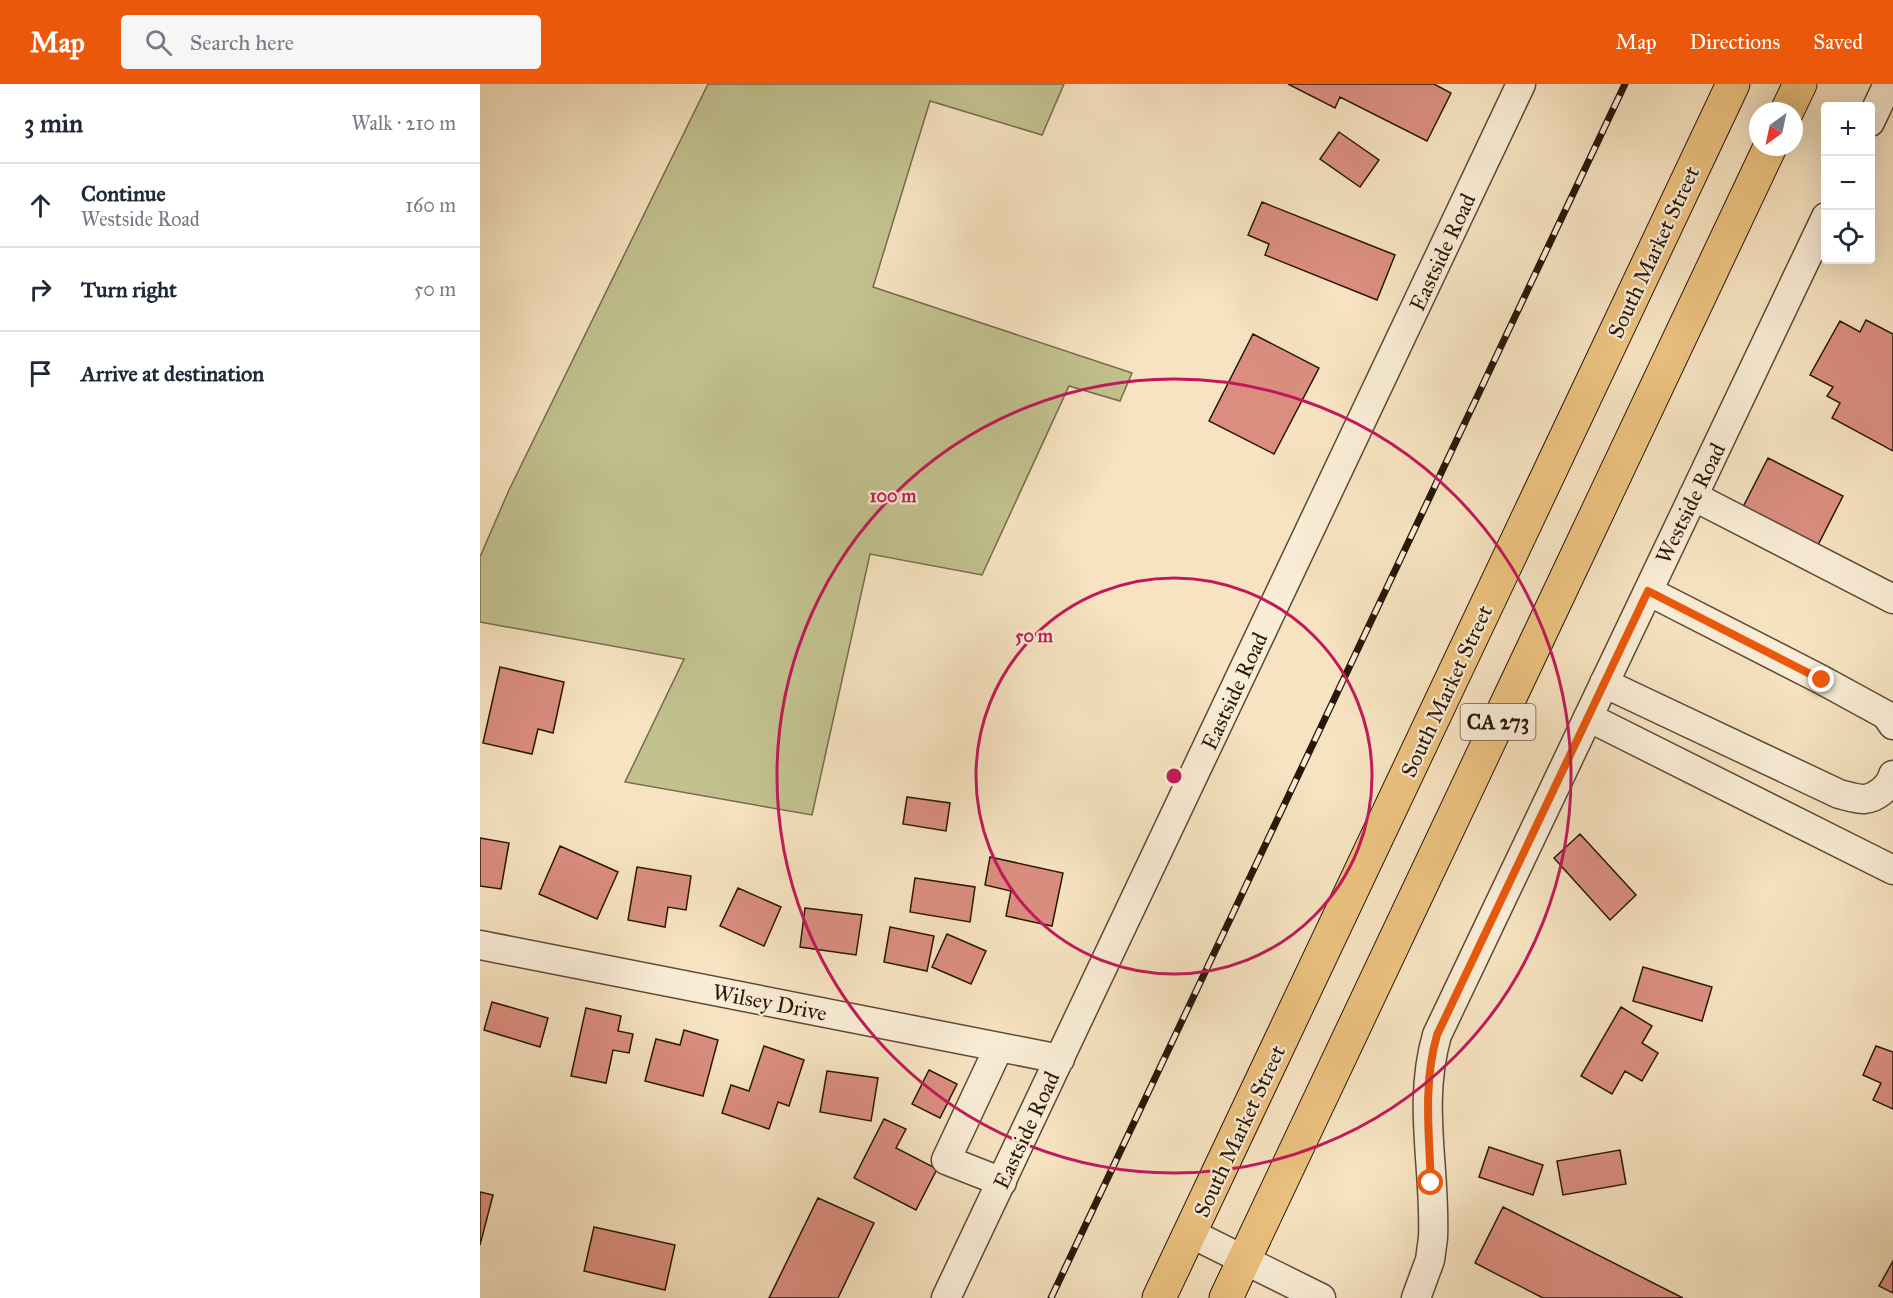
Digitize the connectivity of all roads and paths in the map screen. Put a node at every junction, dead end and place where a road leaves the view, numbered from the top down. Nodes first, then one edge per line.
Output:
1 (1521, 84) edge
2 (1733, 84) edge
3 (1800, 84) edge
4 (1888, 84) edge
5 (1791, 102) edge
6 (1875, 111) edge
7 (1766, 156) edge
8 (1821, 227) edge
9 (1693, 496) junction
10 (1648, 591) junction
11 (1893, 599) edge
12 (1604, 682) junction
13 (1588, 717) junction
14 (1893, 725) edge
15 (1893, 775) edge
16 (1893, 870) edge
17 (480, 945) edge
18 (999, 1047) junction
19 (1060, 1059) junction
20 (1002, 1182) junction
21 (1190, 1233) junction
22 (1245, 1262) junction
23 (946, 1298) edge
24 (1159, 1298) edge
25 (1226, 1298) edge
26 (1321, 1298) edge
27 (1416, 1298) edge

1 - 19 street, Eastside Road
2 - 21 main road, South Market Street / CA 273
3 - 5 main road
4 - 6 street
7 - 22 main road, CA 273
8 - 9 street, Westside Road
9 - 10 street, Westside Road
9 - 11 street
10 - 12 street, Westside Road
10 - 14 street
12 - 13 street, Westside Road
12 - 15 street
13 - 16 street
13 - 27 street, Westside Road
17 - 18 street, Wilsey Drive
18 - 19 street, Wilsey Drive
18 - 20 street
19 - 20 street, Eastside Road
20 - 23 street, Eastside Road
21 - 22 street
21 - 24 main road, South Market Street / CA 273
22 - 25 main road, CA 273
22 - 26 street

